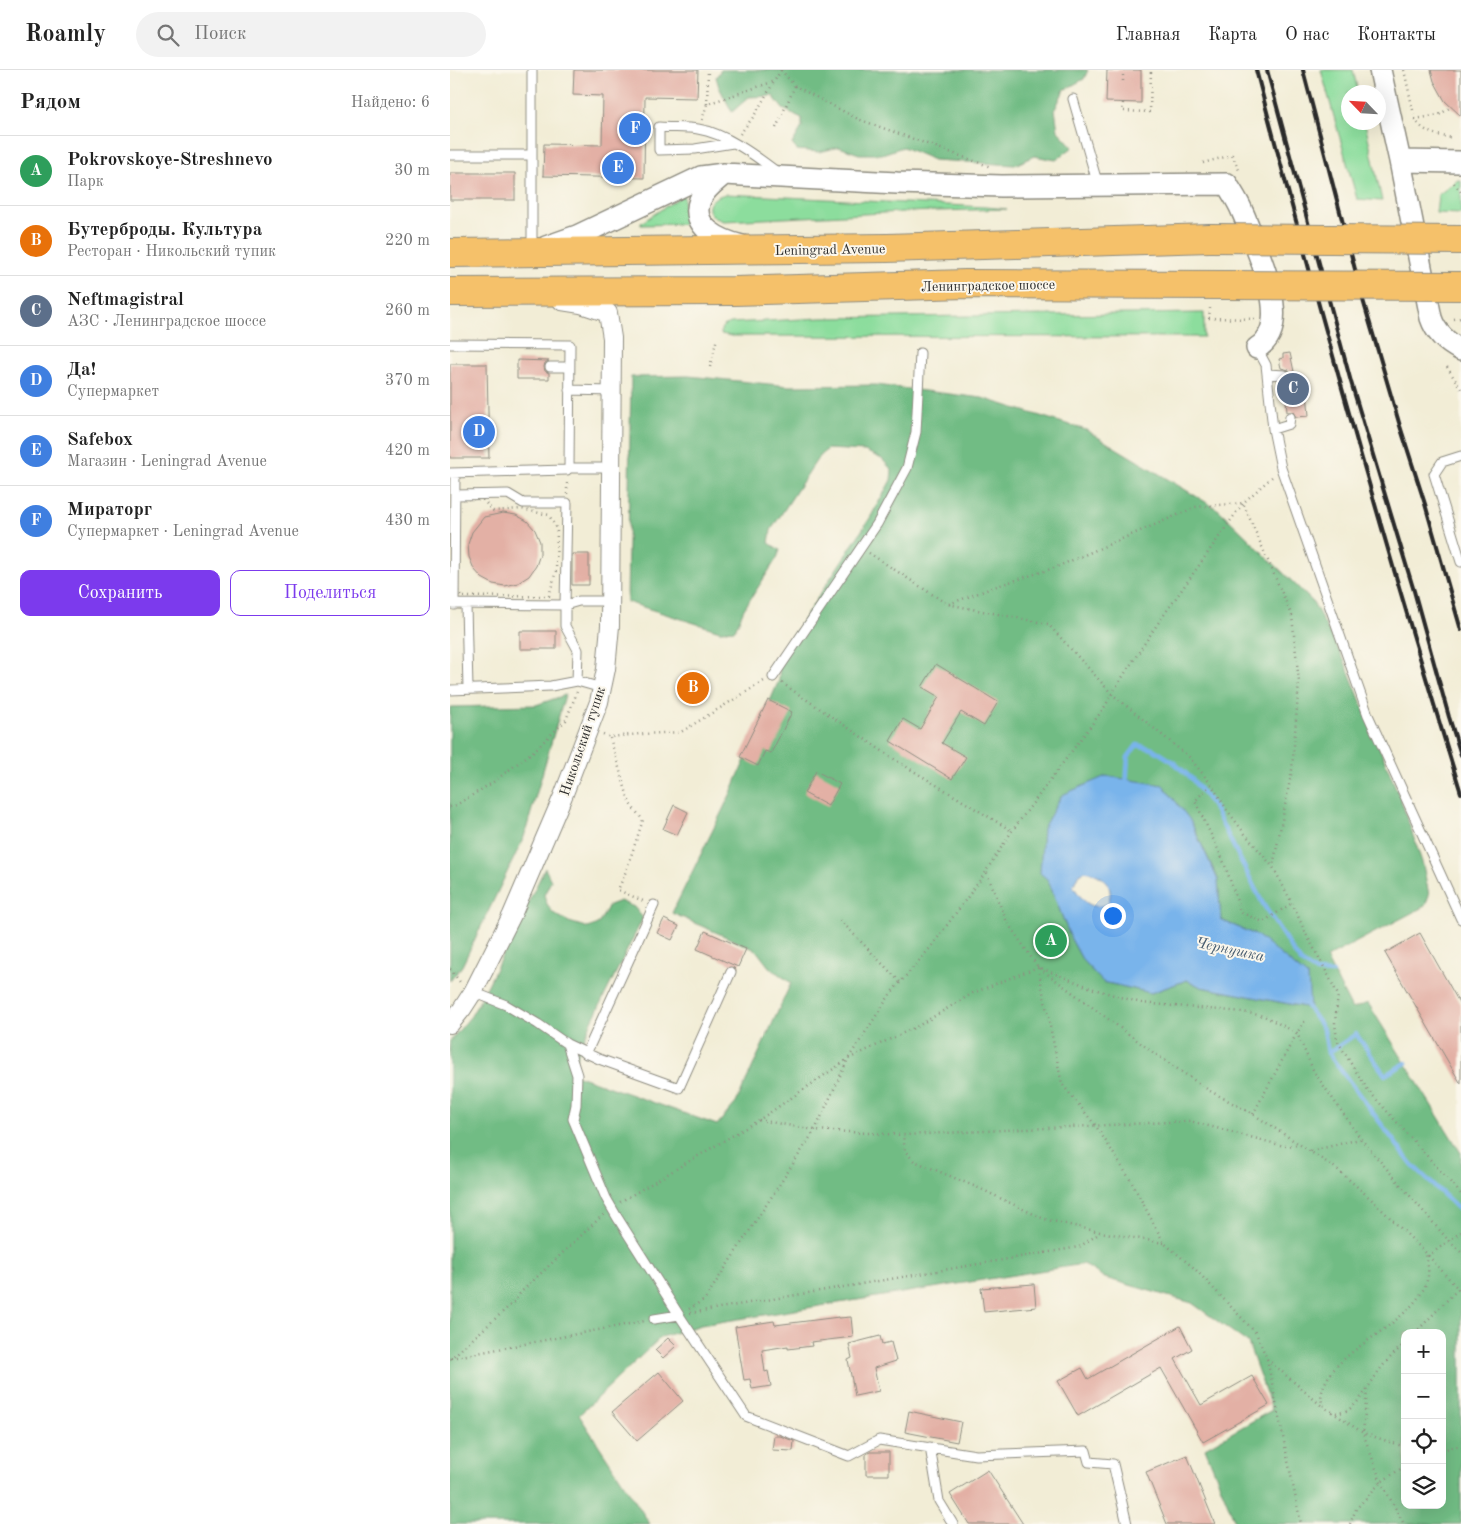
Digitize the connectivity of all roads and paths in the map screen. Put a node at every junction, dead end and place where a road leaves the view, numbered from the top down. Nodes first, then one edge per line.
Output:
1 (532, 70) edge
2 (708, 70) edge
3 (781, 70) edge
4 (1123, 70) edge
5 (1151, 70) edge
6 (1380, 70) edge
7 (1404, 70) edge
8 (775, 81) junction
9 (1123, 85) dead end
10 (795, 86) junction
11 (1072, 99) dead end
12 (1122, 102) dead end
13 (707, 104) junction
14 (1451, 107) dead end
15 (1415, 119) junction
16 (1420, 126) junction
17 (776, 128) dead end
18 (700, 129) junction
19 (1417, 130) dead end
20 (1452, 138) dead end
21 (733, 143) junction
22 (450, 155) edge
23 (532, 155) junction
24 (1232, 156) dead end
25 (1400, 161) junction
26 (1461, 162) edge
27 (1203, 164) dead end
28 (995, 169) dead end
29 (724, 174) junction
30 (783, 177) junction
31 (1454, 183) dead end
32 (1098, 186) junction
33 (1461, 192) edge
34 (1461, 240) edge
35 (762, 250) junction
36 (532, 252) junction
37 (450, 253) edge
38 (1461, 286) edge
39 (450, 292) edge
40 (515, 292) junction
41 (1216, 296) junction
42 (1461, 318) edge
43 (1251, 319) dead end
44 (1454, 319) dead end
45 (717, 338) dead end
46 (450, 344) edge
47 (1257, 348) joint
48 (1461, 350) edge
49 (920, 353) dead end
50 (569, 367) junction
51 (710, 367) dead end
52 (1447, 367) dead end
53 (550, 368) dead end
54 (1266, 374) junction
55 (1288, 381) dead end
56 (1461, 389) edge
57 (569, 390) junction
58 (612, 391) junction
59 (1290, 418) dead end
60 (1273, 429) junction
61 (1461, 456) edge
62 (612, 468) junction
63 (1281, 468) junction
64 (568, 469) junction
65 (452, 473) edge
66 (454, 495) junction
67 (567, 503) junction
68 (1243, 503) junction
69 (861, 548) junction
70 (1461, 562) edge
71 (463, 601) junction
72 (610, 601) junction
73 (452, 604) edge
74 (947, 604) junction
75 (566, 605) junction
76 (773, 677) junction
77 (578, 681) junction
78 (602, 688) junction
79 (468, 689) junction
80 (450, 690) edge
81 (1112, 694) junction
82 (589, 729) junction
83 (610, 738) junction
84 (1211, 784) junction
85 (450, 807) edge
86 (1012, 831) junction
87 (1273, 867) junction
88 (986, 871) junction
89 (1292, 903) junction
90 (654, 905) joint
91 (840, 920) dead end
92 (1461, 920) edge
93 (1038, 967) junction
94 (731, 972) dead end
95 (900, 982) junction
96 (473, 992) junction
97 (1306, 1020) dead end
98 (450, 1024) edge
99 (1297, 1033) junction
100 (567, 1044) junction
101 (586, 1054) junction
102 (848, 1059) junction
103 (1252, 1114) junction
104 (759, 1120) junction
105 (1096, 1126) junction
106 (815, 1130) junction
107 (903, 1135) junction
108 (1361, 1139) junction
109 (1302, 1145) junction
110 (1311, 1151) junction
111 (1461, 1194) edge
112 (612, 1207) junction
113 (1100, 1232) junction
114 (1461, 1232) edge
115 (1449, 1241) junction
116 (1164, 1243) junction
117 (1425, 1252) junction
118 (1461, 1252) edge
119 (1428, 1256) junction
120 (1458, 1289) junction
121 (1461, 1292) edge
122 (679, 1315) junction
123 (654, 1319) joint
124 (1418, 1329) edge
125 (1401, 1347) edge
126 (450, 1359) edge
127 (1267, 1359) junction
128 (1367, 1388) junction
129 (1324, 1407) junction
130 (1364, 1434) junction
131 (1401, 1446) edge
132 (1461, 1446) edge
133 (930, 1447) junction
134 (1446, 1449) edge
135 (1401, 1469) edge
136 (1381, 1482) junction
137 (953, 1524) edge
138 (1127, 1524) edge
139 (1301, 1524) edge
140 (1350, 1524) edge
141 (1404, 1524) edge

1 - 23 lane
2 - 13 path
3 - 8 path
3 - 10 path
4 - 9 path
5 - 12 path
6 - 25 street
7 - 15 path
8 - 13 path
8 - 21 path
10 - 17 path
10 - 28 path
11 - 32 lane
13 - 18 path
14 - 15 path
15 - 16 path
16 - 19 path
16 - 20 path
18 - 21 lane
18 - 21 lane
21 - 30 lane
22 - 23 lane
23 - 36 lane
24 - 27 path
25 - 26 street
25 - 48 street
29 - 30 street
29 - 35 street
29 - 36 street
30 - 32 street
31 - 33 path
32 - 47 street
34 - 35 main road, Leningrad Avenue, bridge
35 - 36 main road, Leningrad Avenue
36 - 37 main road, Leningrad Avenue
38 - 41 main road, Ленинградское шоссе, bridge
39 - 40 main road
40 - 41 main road, Ленинградское шоссе
40 - 58 street, Никольский тупик
41 - 43 path
42 - 44 path
45 - 51 path
46 - 50 lane
47 - 54 lane
49 - 69 lane
50 - 53 lane
50 - 57 lane
52 - 56 path
54 - 55 lane
54 - 60 lane
57 - 58 lane
57 - 64 lane
58 - 62 street, Никольский тупик
59 - 60 lane
60 - 63 lane
61 - 70 lane
62 - 64 lane
62 - 72 street, Никольский тупик
63 - 68 path
63 - 92 lane
64 - 65 lane
64 - 67 path
65 - 66 lane
66 - 67 lane
66 - 73 lane
67 - 75 lane
68 - 74 path
68 - 81 path
68 - 87 path
69 - 74 path
69 - 76 lane
71 - 71 path
71 - 73 lane
71 - 75 lane
71 - 79 lane
72 - 75 lane
72 - 78 street, Никольский тупик
74 - 81 path
75 - 77 lane
76 - 83 path
76 - 86 path
77 - 78 lane
77 - 79 lane
77 - 85 path
78 - 82 street, Никольский тупик
79 - 80 lane
81 - 84 path
81 - 86 path
82 - 83 path
82 - 96 street, Никольский тупик
83 - 90 path
84 - 87 path
84 - 89 path
86 - 88 path
87 - 89 path
88 - 93 path
88 - 95 path
89 - 111 path
90 - 101 lane
91 - 95 path
93 - 99 path
93 - 102 path
93 - 103 path
93 - 105 path
94 - 101 lane
95 - 102 path
96 - 98 street, Никольский тупик
96 - 100 lane
97 - 99 path
99 - 103 path
99 - 108 path
100 - 101 lane
100 - 112 lane
102 - 104 path
102 - 106 path
103 - 109 path
104 - 106 path
104 - 112 path
105 - 107 path
105 - 109 path
105 - 116 path
106 - 107 path
106 - 122 path
107 - 113 path
108 - 110 path
108 - 115 path
109 - 110 path
110 - 117 path
112 - 122 lane
112 - 126 path
113 - 116 path
113 - 122 path
114 - 115 path
115 - 118 path
115 - 119 path
116 - 127 path
117 - 119 path
117 - 129 path
119 - 120 path
120 - 121 path
120 - 124 path
122 - 123 lane
122 - 133 lane
123 - 126 path
125 - 128 path
127 - 129 path
127 - 139 path
128 - 129 path
128 - 130 path
129 - 130 path
130 - 131 path
130 - 136 path
132 - 134 path
133 - 137 lane
133 - 138 lane
135 - 136 path
136 - 140 path
136 - 141 path

